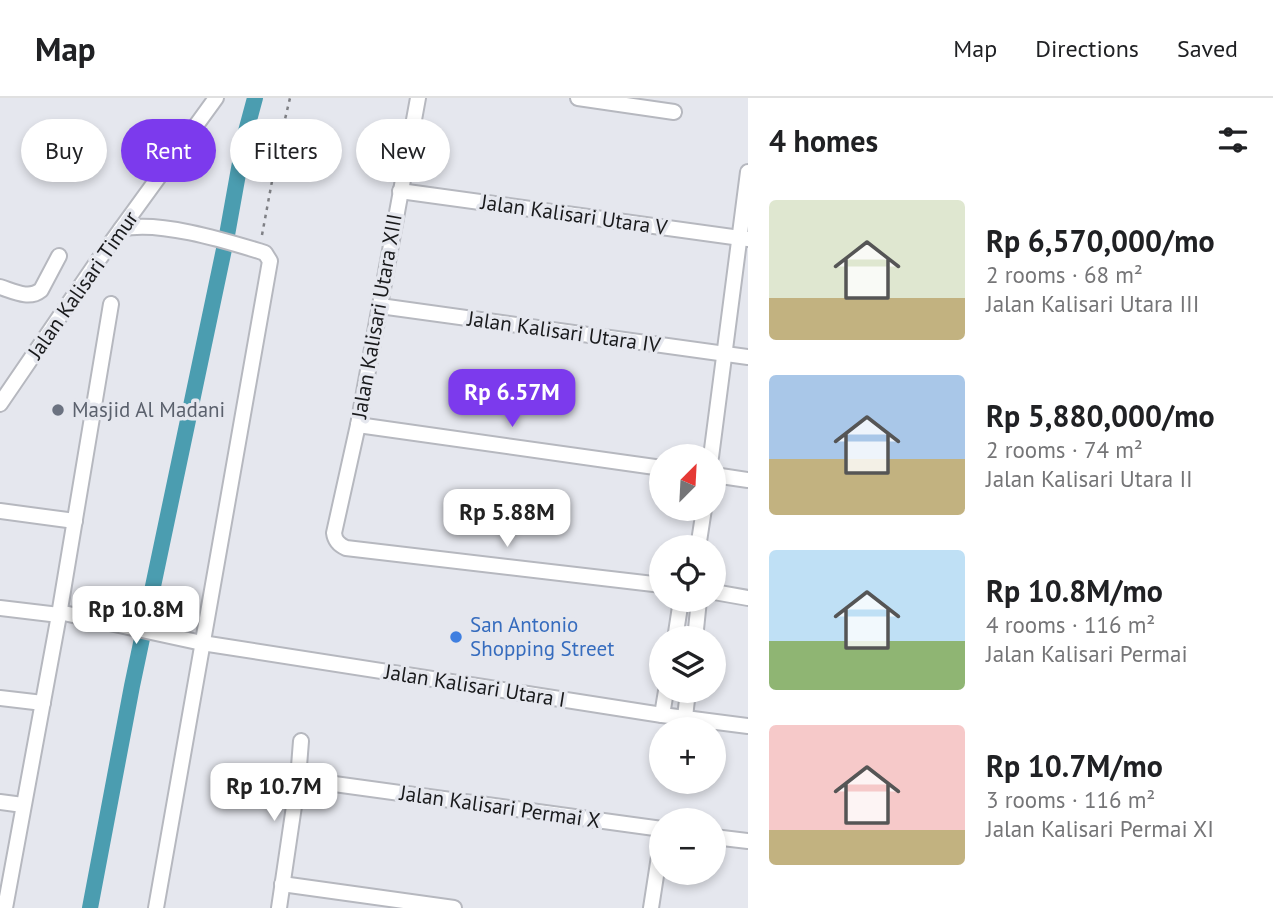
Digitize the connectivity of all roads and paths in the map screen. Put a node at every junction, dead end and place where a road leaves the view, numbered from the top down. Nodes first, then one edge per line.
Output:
1 (216, 98) edge
2 (290, 98) edge
3 (418, 98) edge
4 (578, 98) edge
5 (674, 112) dead end
6 (748, 173) edge
7 (400, 191) junction
8 (121, 229) junction
9 (743, 238) edge
10 (259, 251) junction
11 (59, 256) dead end
12 (0, 287) edge
13 (111, 304) dead end
14 (380, 306) junction
15 (724, 354) junction
16 (748, 357) edge
17 (0, 404) edge
18 (358, 425) junction
19 (713, 444) edge
20 (649, 466) edge
21 (726, 477) edge
22 (748, 480) edge
23 (0, 511) edge
24 (75, 521) junction
25 (649, 583) edge
26 (726, 594) edge
27 (748, 597) edge
28 (0, 608) edge
29 (59, 613) junction
30 (198, 642) junction
31 (0, 698) edge
32 (43, 702) junction
33 (664, 703) edge
34 (687, 703) edge
35 (662, 715) junction
36 (685, 717) joint
37 (726, 723) edge
38 (748, 726) edge
39 (302, 741) dead end
40 (298, 779) junction
41 (0, 802) edge
42 (23, 805) junction
43 (649, 828) edge
44 (726, 838) edge
45 (748, 841) edge
46 (282, 884) junction
47 (655, 885) edge
48 (4, 907) edge
49 (156, 908) edge
50 (279, 908) edge
51 (454, 908) edge
52 (651, 908) edge

1 - 8 street, Jalan Kalisari Timur
2 - 10 path
3 - 7 street, Jalan Kalisari Utara XIII
4 - 5 street
6 - 9 street
7 - 9 street, Jalan Kalisari Utara V
7 - 14 street, Jalan Kalisari Utara XIII
8 - 10 street
8 - 17 street, Jalan Kalisari Timur
9 - 15 street
10 - 30 street
11 - 12 street
13 - 24 street
14 - 15 street, Jalan Kalisari Utara IV
14 - 18 street, Jalan Kalisari Utara XIII
15 - 16 street, Jalan Kalisari Utara IV
15 - 19 street
18 - 20 street
18 - 25 street, Jalan Kalisari Utara XIII
21 - 22 street
23 - 24 street
24 - 29 street
26 - 27 street
28 - 29 street, Jalan Kalisari Utara I
29 - 30 street, Jalan Kalisari Utara I
29 - 32 street
30 - 35 street, Jalan Kalisari Utara I
30 - 49 street
31 - 32 street
32 - 42 street
33 - 35 street
34 - 36 street
35 - 36 street, Jalan Kalisari Utara I
37 - 38 street, Jalan Kalisari Utara I
39 - 40 street
40 - 43 street, Jalan Kalisari Permai X
40 - 46 street
41 - 42 street
42 - 48 street
44 - 45 street
46 - 50 street
46 - 51 street
47 - 52 street

